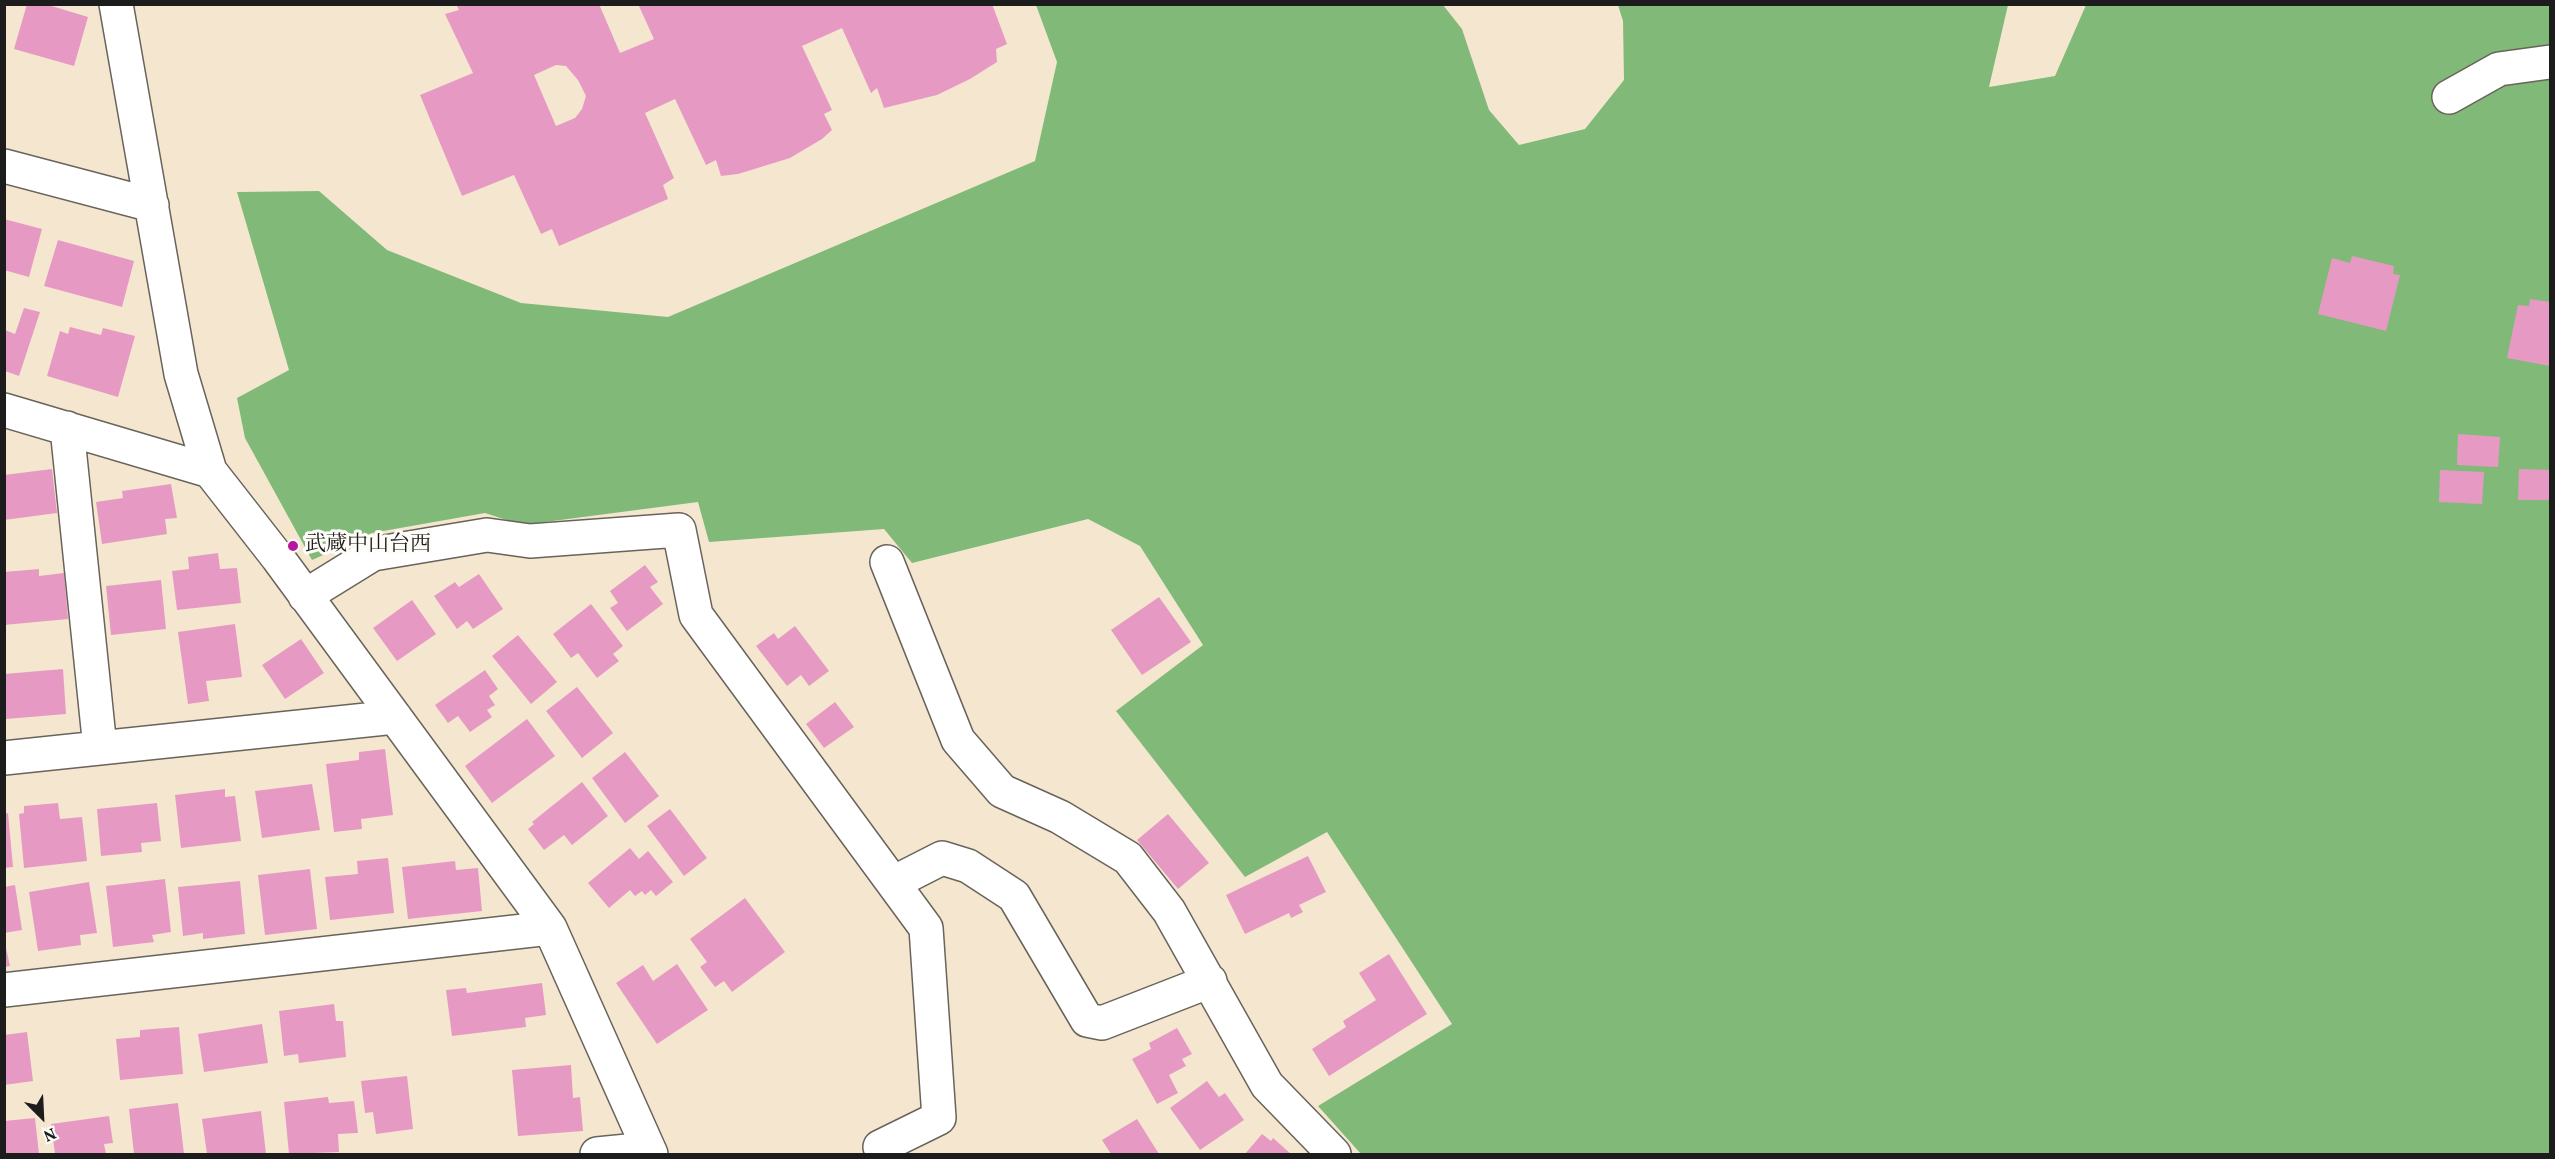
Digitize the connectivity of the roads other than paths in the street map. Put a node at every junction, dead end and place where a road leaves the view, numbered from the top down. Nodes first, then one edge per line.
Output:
1 (116, 4) edge
2 (2550, 62) edge
3 (2449, 97) dead end
4 (4, 166) edge
5 (152, 205) junction
6 (4, 410) edge
7 (67, 428) junction
8 (210, 471) junction
9 (887, 562) dead end
10 (305, 596) junction
11 (395, 717) junction
12 (100, 748) junction
13 (4, 758) edge
14 (893, 883) junction
15 (550, 928) junction
16 (1210, 981) junction
17 (4, 990) edge
18 (880, 1148) dead end
19 (650, 1152) edge
20 (597, 1155) edge
21 (1334, 1155) edge

1 - 5 street
2 - 3 street
4 - 5 street
5 - 8 street
6 - 7 street
7 - 8 street
7 - 12 street
8 - 10 street
9 - 16 street
10 - 11 street
10 - 14 street
11 - 12 street
11 - 15 street
12 - 13 street
14 - 16 street
14 - 18 street
15 - 17 street
15 - 19 street
16 - 21 street
19 - 20 street

